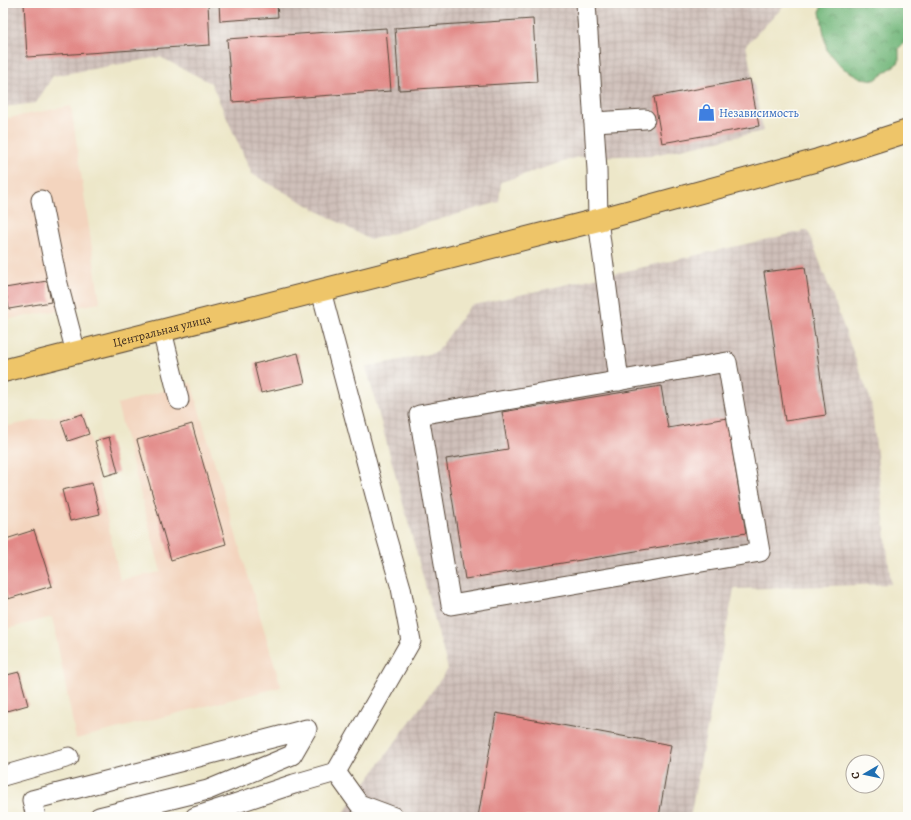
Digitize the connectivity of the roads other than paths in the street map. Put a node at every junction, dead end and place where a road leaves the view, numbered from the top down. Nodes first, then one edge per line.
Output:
1 (586, 3) edge
2 (645, 119) dead end
3 (594, 122) junction
4 (908, 131) edge
5 (41, 200) dead end
6 (598, 220) junction
7 (321, 291) junction
8 (162, 331) junction
9 (76, 353) junction
10 (3, 371) edge
11 (619, 381) junction
12 (179, 400) dead end
13 (68, 757) dead end
14 (336, 772) junction
15 (3, 776) edge
16 (208, 790) junction
17 (215, 811) junction
18 (365, 812) edge
19 (36, 817) edge
20 (99, 817) edge
21 (195, 817) edge
22 (394, 817) edge

1 - 3 street
2 - 3 street
3 - 6 street
4 - 6 main road, Центральная улица
5 - 9 street
6 - 7 main road, Центральная улица
6 - 11 street
7 - 8 main road, Центральная улица
7 - 14 street
8 - 9 main road, Центральная улица
8 - 12 street
9 - 10 main road, Центральная улица
11 - 11 street
13 - 15 street
14 - 17 street
14 - 18 street
16 - 17 street
16 - 19 street
16 - 20 street
17 - 21 street
18 - 22 street

